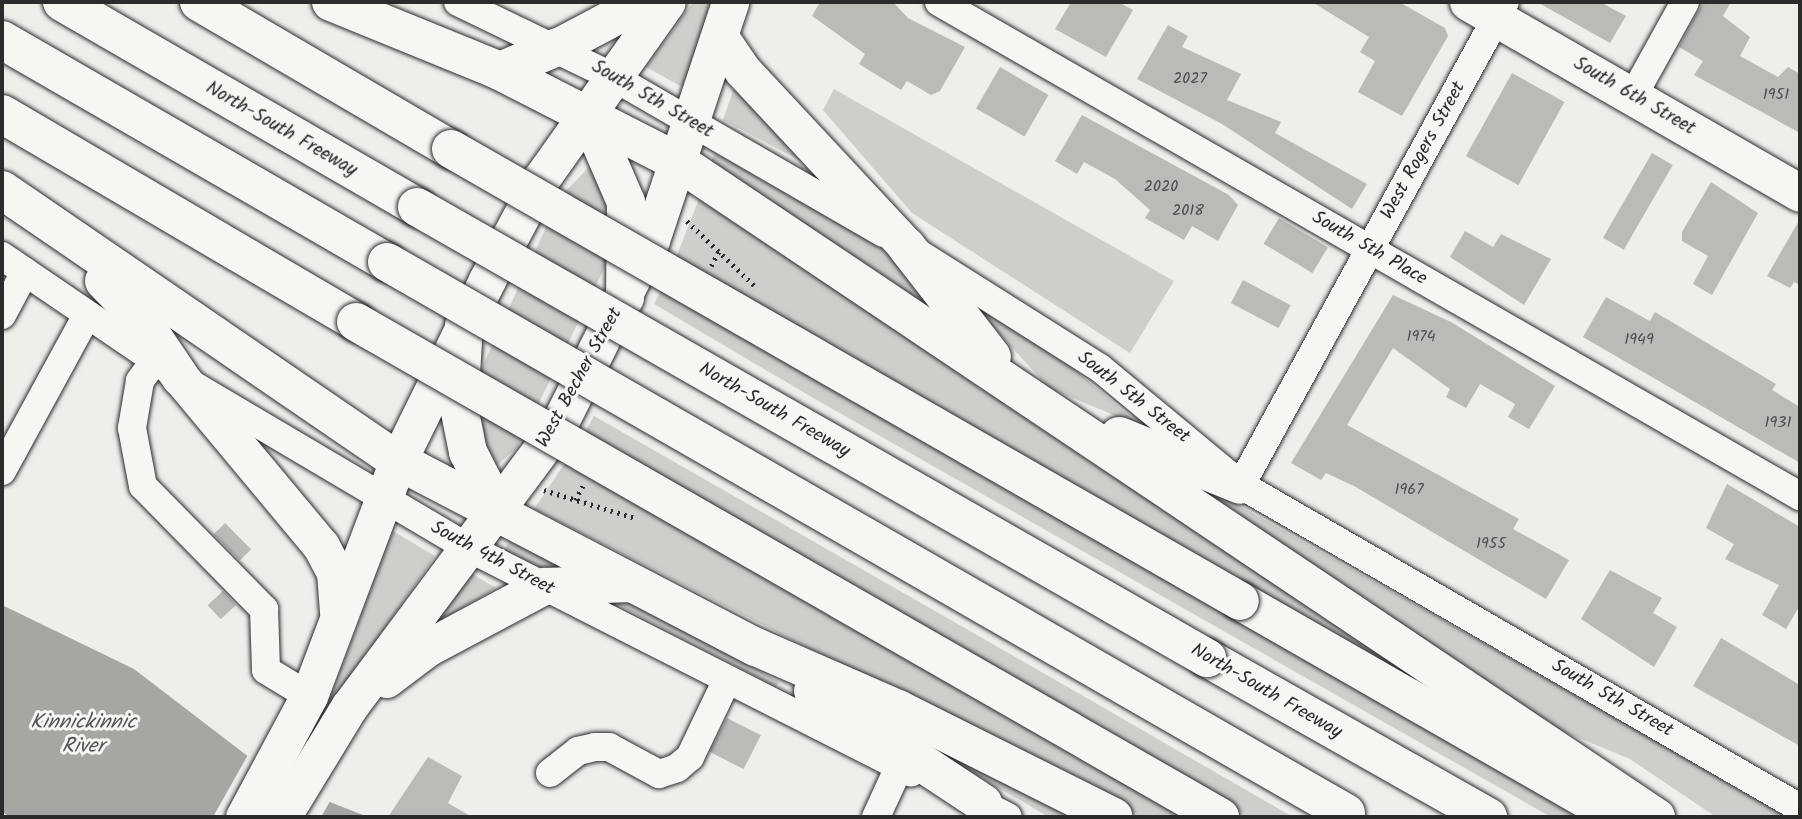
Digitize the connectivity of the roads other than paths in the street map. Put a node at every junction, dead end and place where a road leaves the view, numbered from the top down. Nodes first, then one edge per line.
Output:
1 (62, 2) edge
2 (199, 2) edge
3 (331, 2) edge
4 (394, 2) edge
5 (458, 2) edge
6 (642, 2) edge
7 (667, 2) edge
8 (730, 2) edge
9 (939, 2) edge
10 (1685, 2) edge
11 (1490, 7) edge
12 (2, 40) edge
13 (722, 40) junction
14 (557, 47) junction
15 (495, 69) junction
16 (612, 77) junction
17 (1633, 96) junction
18 (587, 112) junction
19 (2, 114) edge
20 (693, 124) junction
21 (680, 163) junction
22 (1800, 192) edge
23 (14, 200) edge
24 (906, 246) junction
25 (1370, 250) junction
26 (2, 256) edge
27 (25, 272) junction
28 (625, 298) junction
29 (2, 315) edge
30 (87, 315) junction
31 (464, 326) junction
32 (168, 369) junction
33 (1010, 381) junction
34 (1079, 427) junction
35 (398, 461) junction
36 (2, 471) edge
37 (1241, 485) junction
38 (1800, 496) edge
39 (382, 499) junction
40 (498, 511) junction
41 (469, 548) junction
42 (633, 583) junction
43 (543, 586) junction
44 (337, 626) junction
45 (756, 647) junction
46 (726, 682) junction
47 (309, 696) junction
48 (349, 707) junction
49 (301, 749) junction
50 (899, 767) junction
51 (550, 773) dead end
52 (1800, 808) edge
53 (995, 810) edge
54 (1350, 815) edge
55 (244, 817) edge
56 (282, 817) edge
57 (876, 817) edge
58 (1114, 817) edge
59 (1220, 817) edge
60 (1488, 817) edge
61 (1617, 817) edge
62 (1656, 817) edge

1 - 60 highway, North-South Freeway, bridge
2 - 61 highway, bridge
3 - 15 highway
4 - 15 highway
5 - 14 street, South 5th Street
6 - 14 main road
7 - 16 main road, West Becher Street
8 - 13 main road, West Becher Street
9 - 25 street, South 5th Place
10 - 17 street
11 - 17 main road, South 6th Street
11 - 25 street, West Rogers Street
12 - 54 highway, bridge
13 - 20 main road, West Becher Street
13 - 24 main road
14 - 15 highway
14 - 16 street, South 5th Street
15 - 18 highway
16 - 18 main road, West Becher Street
16 - 20 street, South 5th Street
17 - 22 main road, South 6th Street
18 - 21 highway
18 - 28 highway
18 - 31 main road, West Becher Street
19 - 59 highway, bridge
20 - 21 main road, West Becher Street
20 - 24 street, South 5th Street
21 - 28 main road, West Becher Street
21 - 33 highway
23 - 32 highway
23 - 35 highway
24 - 33 highway
24 - 37 street, South 5th Street
25 - 37 street, West Rogers Street
25 - 38 street, South 5th Place
26 - 27 street, South 4th Street
27 - 29 street
27 - 30 street, South 4th Street
28 - 40 main road, West Becher Street
30 - 32 street, South 4th Street
30 - 36 street
31 - 35 main road, West Becher Street
31 - 40 highway
32 - 39 street, South 4th Street
32 - 44 main road
32 - 47 street
33 - 34 highway
34 - 37 highway
34 - 62 highway
35 - 39 main road, West Becher Street
35 - 40 highway
37 - 52 street, South 5th Street
39 - 41 street, South 4th Street
39 - 44 main road, West Becher Street
40 - 41 main road, West Becher Street
40 - 42 highway
41 - 43 street, South 4th Street
41 - 48 main road, West Becher Street
42 - 43 main road
42 - 45 highway
43 - 46 street, South 4th Street
43 - 48 main road
44 - 47 main road, West Becher Street
45 - 53 highway
45 - 58 highway
46 - 50 street, South 4th Street
46 - 51 street
47 - 49 main road, West Becher Street
48 - 49 main road, West Becher Street
49 - 55 main road, West Becher Street
49 - 56 main road, West Becher Street
50 - 53 street, South 4th Street
50 - 57 street

